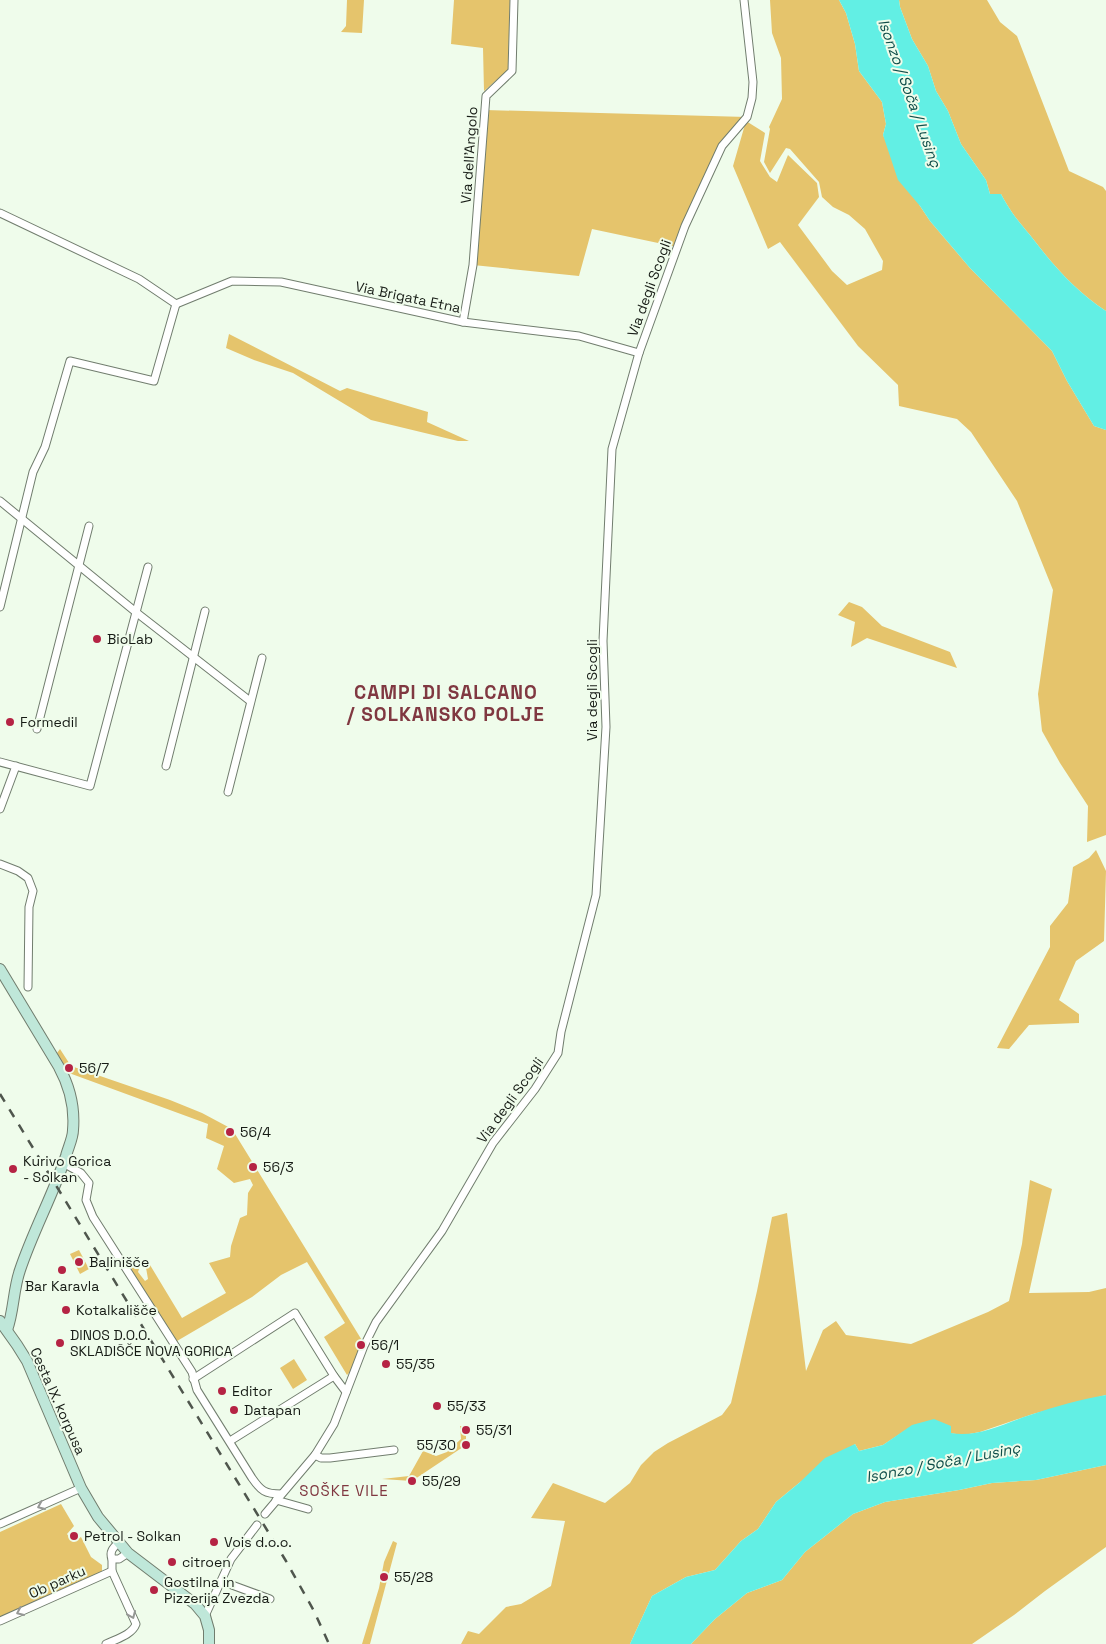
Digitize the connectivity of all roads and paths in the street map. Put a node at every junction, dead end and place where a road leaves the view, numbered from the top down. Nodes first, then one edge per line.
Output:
1 (514, 0) edge
2 (744, 0) edge
3 (0, 213) edge
4 (176, 304) junction
5 (463, 322) junction
6 (639, 353) junction
7 (0, 501) edge
8 (21, 518) junction
9 (88, 526) dead end
10 (79, 566) junction
11 (148, 567) dead end
12 (0, 607) edge
13 (205, 611) dead end
14 (137, 612) junction
15 (193, 657) junction
16 (262, 658) dead end
17 (250, 701) junction
18 (37, 730) dead end
19 (0, 762) edge
20 (16, 766) junction
21 (166, 766) dead end
22 (228, 792) dead end
23 (0, 808) edge
24 (0, 864) edge
25 (0, 970) edge
26 (28, 987) dead end
27 (63, 1163) junction
28 (0, 1321) edge
29 (7, 1330) junction
30 (334, 1376) junction
31 (193, 1379) junction
32 (346, 1392) junction
33 (230, 1441) junction
34 (394, 1450) dead end
35 (315, 1455) junction
36 (81, 1488) junction
37 (281, 1494) junction
38 (276, 1500) junction
39 (308, 1509) dead end
40 (265, 1514) dead end
41 (0, 1524) edge
42 (258, 1524) dead end
43 (118, 1543) junction
44 (128, 1553) junction
45 (112, 1559) junction
46 (112, 1572) junction
47 (221, 1581) junction
48 (270, 1599) dead end
49 (205, 1616) junction
50 (0, 1620) edge
51 (106, 1644) edge
52 (209, 1644) edge

1 - 5 street, Via dell'Angolo
2 - 6 street, Via degli Scogli
3 - 4 street
4 - 5 street, Via Brigata Etna
4 - 8 street
5 - 6 street, Via Brigata Etna
6 - 32 street, Via degli Scogli
7 - 8 street
8 - 10 street
8 - 12 street
9 - 10 street
10 - 14 street
10 - 18 street
11 - 14 street
13 - 15 street
14 - 15 street
14 - 20 street
15 - 17 street
15 - 21 street
16 - 17 street
17 - 22 street
19 - 20 street
20 - 23 street
24 - 26 street
25 - 27 main road
27 - 29 main road
27 - 31 street
28 - 29 main road, Cesta IX. korpusa
29 - 36 main road, Cesta IX. korpusa
30 - 31 street
30 - 32 street
30 - 33 street
31 - 33 street
32 - 35 street, Via degli Scogli
33 - 37 street
34 - 35 street
35 - 37 street, Via degli Scogli
36 -> 41 street
36 - 43 main road, Cesta IX. korpusa
37 - 38 street, Via degli Scogli
38 - 39 street
38 - 40 street, Via degli Scogli
42 - 47 street
43 - 44 main road, Cesta IX. korpusa
43 - 45 street
44 - 45 street
44 - 49 main road, Cesta IX. korpusa
45 - 46 street
46 -> 50 street, Ob parku
46 -> 51 street
47 - 48 street
47 - 49 street
49 - 52 main road

